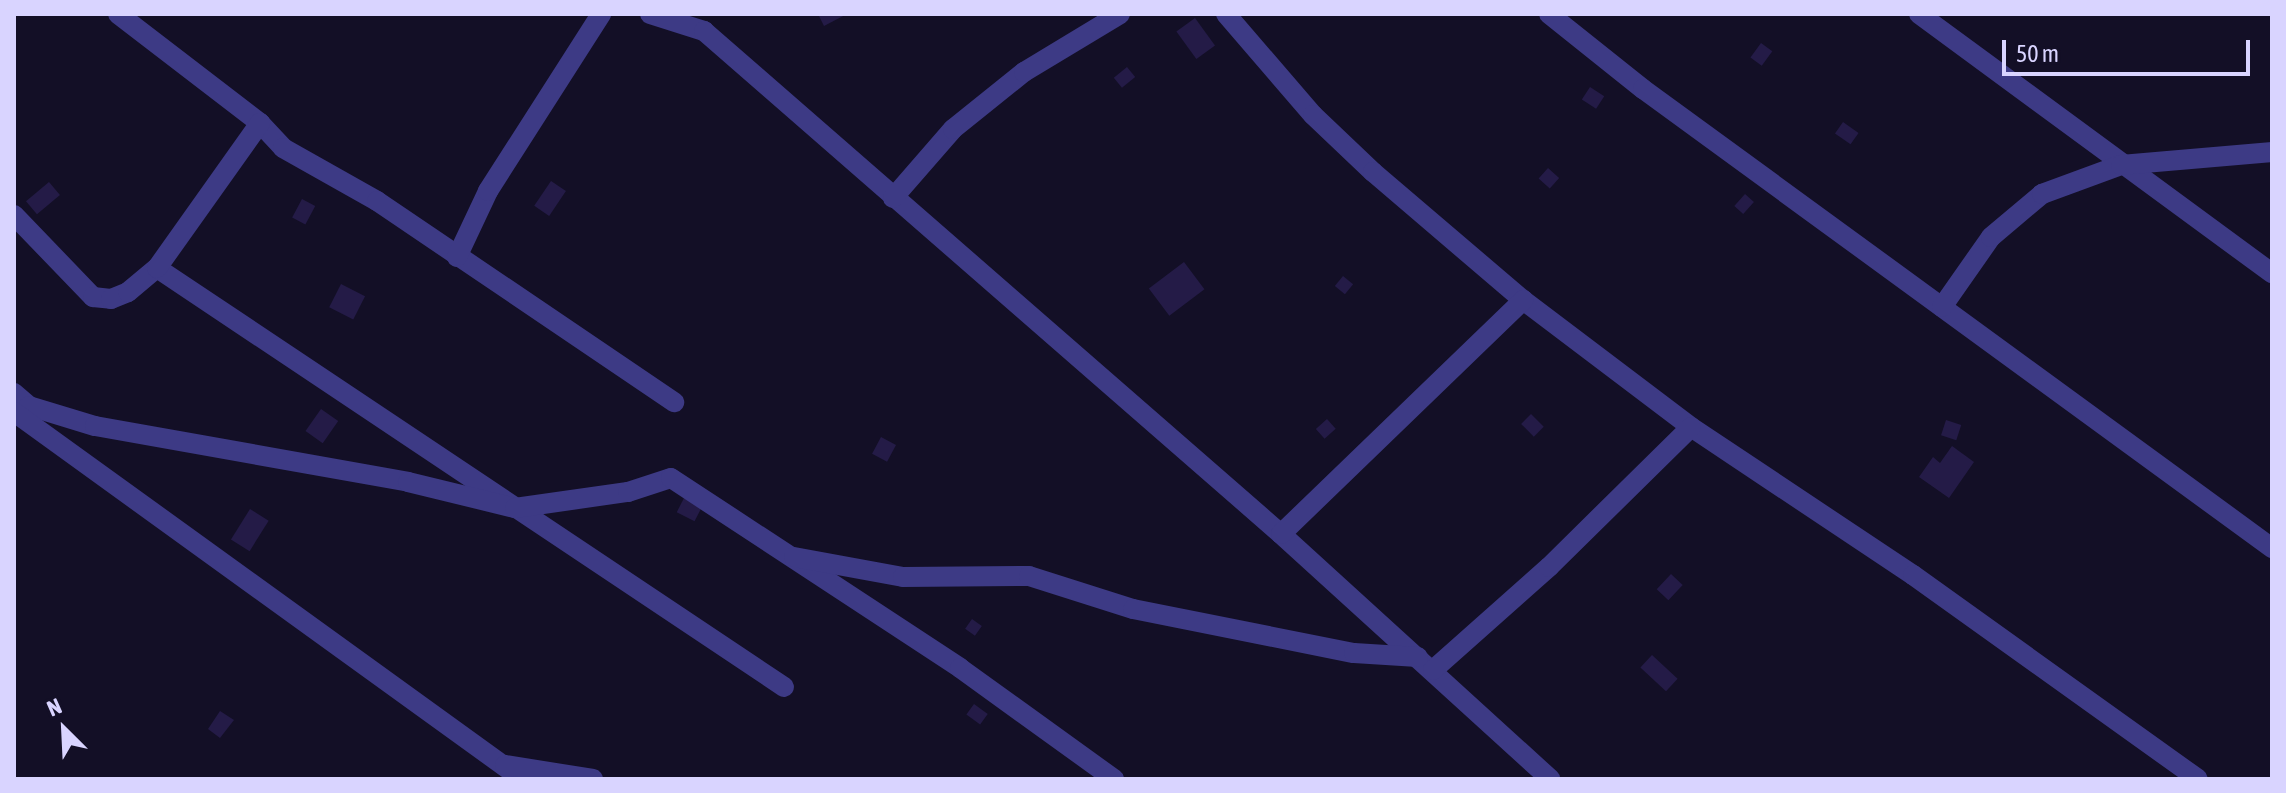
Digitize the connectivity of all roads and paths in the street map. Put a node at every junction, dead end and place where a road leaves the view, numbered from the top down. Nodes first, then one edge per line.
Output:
1 (118, 14) edge
2 (601, 14) edge
3 (1120, 14) edge
4 (1226, 14) edge
5 (1549, 14) edge
6 (1919, 14) edge
7 (665, 16) edge
8 (260, 123) junction
9 (2272, 152) edge
10 (2121, 165) junction
11 (893, 198) junction
12 (14, 215) edge
13 (457, 257) junction
14 (157, 268) junction
15 (2272, 273) edge
16 (1523, 300) junction
17 (1942, 307) junction
18 (14, 393) edge
19 (674, 402) dead end
20 (14, 412) edge
21 (1691, 427) junction
22 (515, 508) junction
23 (1281, 534) junction
24 (2272, 548) edge
25 (790, 557) junction
26 (1426, 663) junction
27 (784, 687) dead end
28 (501, 764) junction
29 (522, 779) edge
30 (593, 779) edge
31 (1114, 779) edge
32 (1550, 779) edge
33 (2198, 779) edge

1 - 8 street
2 - 13 street
3 - 11 street
4 - 16 street
5 - 17 street
6 - 10 street
7 - 11 street
8 - 13 street
8 - 14 street
9 - 10 street
10 - 15 street
10 - 17 street
11 - 23 street
12 - 14 street
13 - 19 street
14 - 22 street
16 - 21 street
16 - 23 street
17 - 24 street
18 - 22 street
20 - 28 street
21 - 26 street
21 - 33 street
22 - 25 street
22 - 27 street
23 - 26 street
25 - 26 street
25 - 31 street
26 - 32 street
28 - 29 street
28 - 30 street

